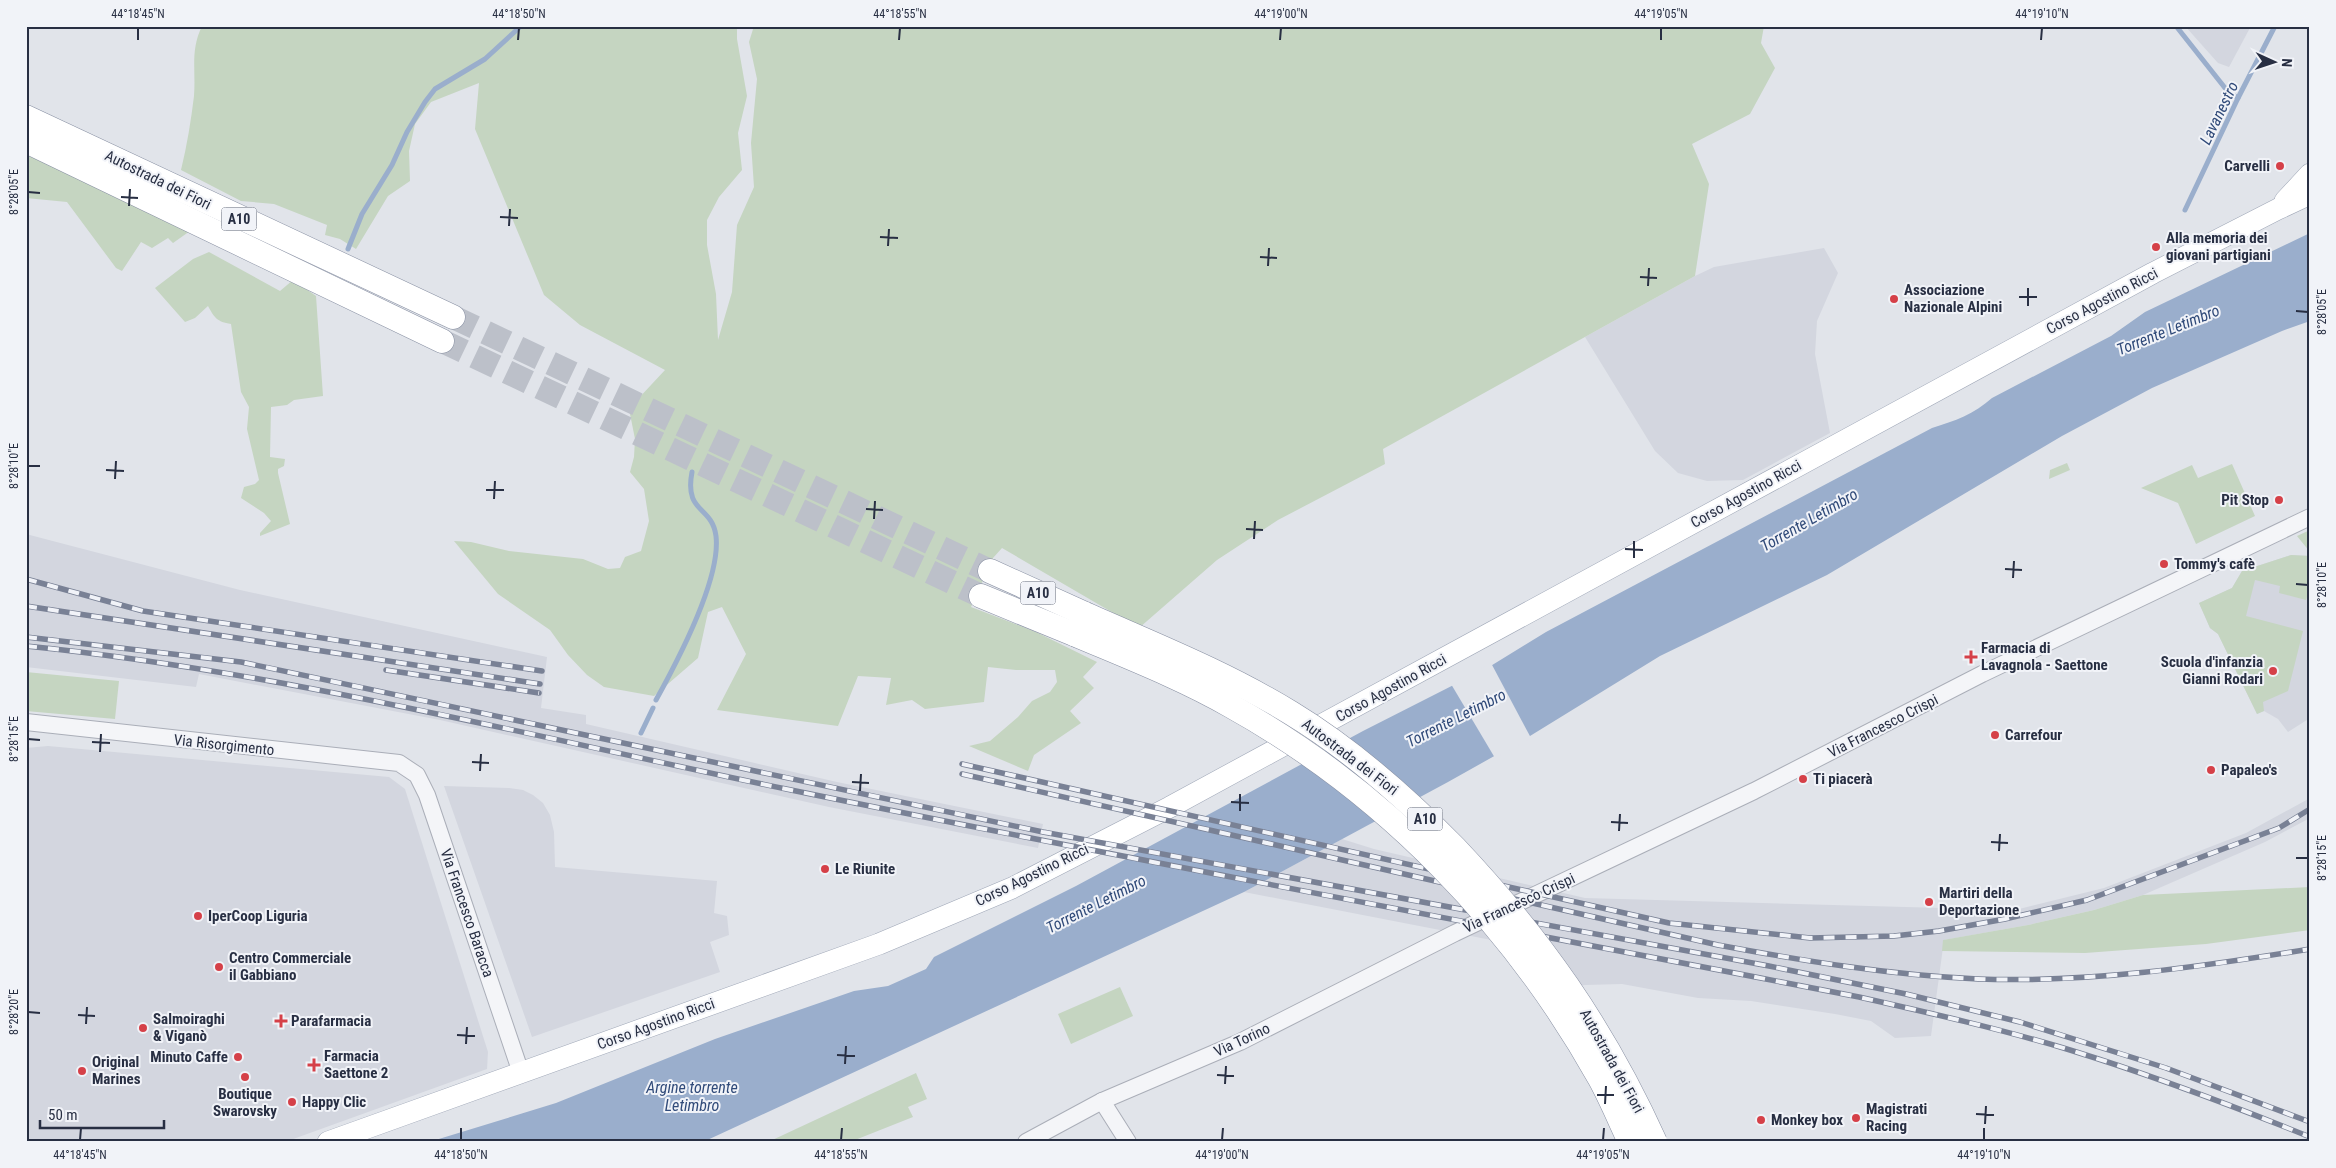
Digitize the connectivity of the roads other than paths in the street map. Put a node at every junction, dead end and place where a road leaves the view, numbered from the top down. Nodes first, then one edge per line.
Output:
1 (26, 117) edge
2 (26, 141) edge
3 (2310, 174) edge
4 (2310, 194) edge
5 (2278, 209) junction
6 (453, 317) tunnel mouth
7 (442, 341) tunnel mouth
8 (2310, 517) edge
9 (990, 571) tunnel mouth
10 (981, 596) tunnel mouth
11 (1081, 624) junction
12 (26, 722) edge
13 (50, 727) junction
14 (26, 732) edge
15 (398, 763) joint
16 (1455, 933) joint
17 (521, 1073) junction
18 (1102, 1102) junction
19 (328, 1142) edge
20 (1026, 1142) edge
21 (1128, 1142) edge
22 (1630, 1142) edge
23 (1654, 1142) edge

1 - 6 highway, Autostrada dei Fiori / A10
2 - 7 highway, Autostrada dei Fiori / A10
3 - 5 main road, Corso Agostino Ricci
4 - 5 main road, Corso Agostino Ricci
5 - 17 main road, Corso Agostino Ricci
8 - 16 street, Via Francesco Crispi
9 - 11 highway, Autostrada dei Fiori / A10
10 - 11 highway, Autostrada dei Fiori / A10
11 - 22 highway, Autostrada dei Fiori / A10, bridge
11 - 23 highway, Autostrada dei Fiori / A10, bridge
12 - 13 street, Via Risorgimento
13 - 14 street, Via Risorgimento
13 - 15 street, Via Risorgimento
15 - 17 street, Via Francesco Baracca
16 - 18 street, Via Torino
17 - 19 main road, Corso Agostino Ricci
18 - 20 street, Via Torino
18 - 21 street

